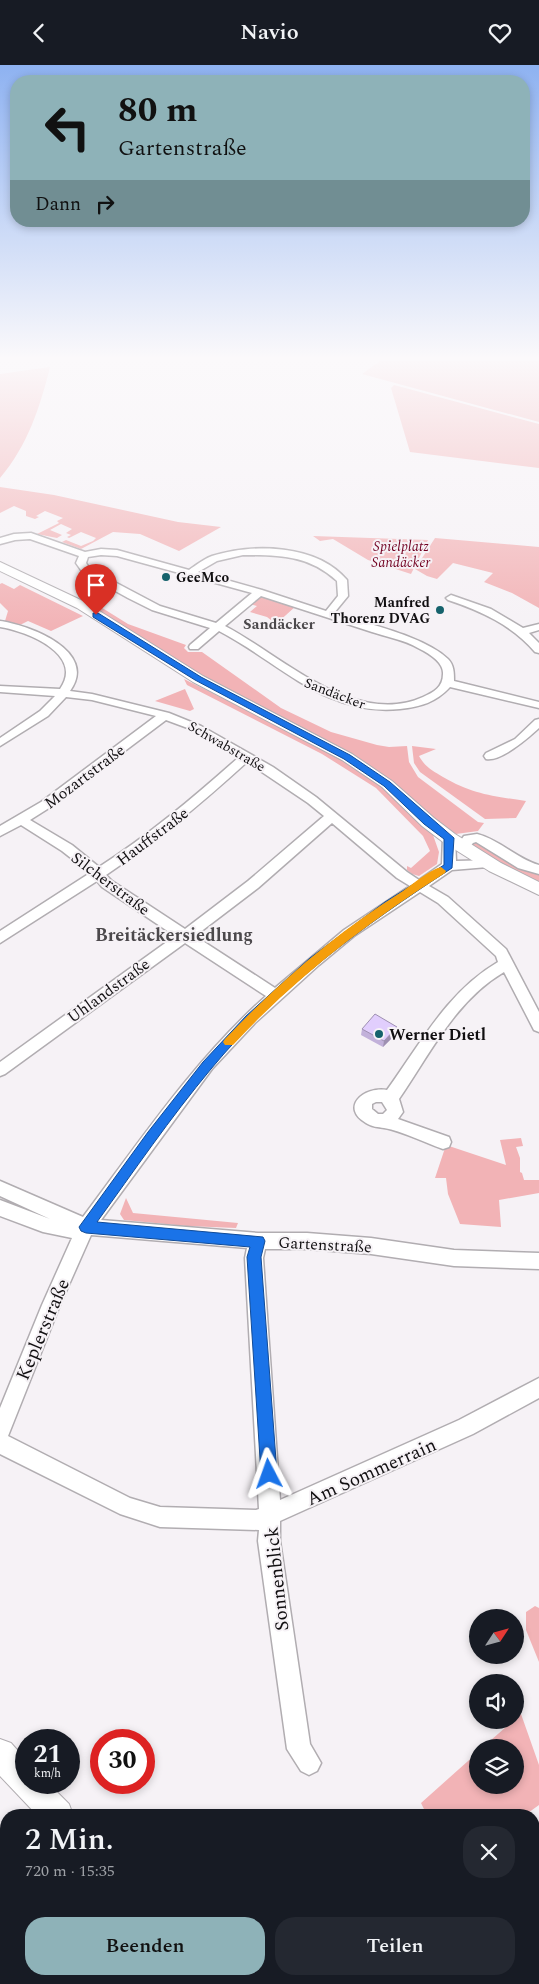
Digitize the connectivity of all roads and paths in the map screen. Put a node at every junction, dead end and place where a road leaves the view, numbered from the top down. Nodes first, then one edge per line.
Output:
1 (0, 541) edge
2 (84, 555) junction
3 (0, 566) edge
4 (190, 573) junction
5 (259, 592) junction
6 (451, 599) dead end
7 (328, 614) junction
8 (0, 624) edge
9 (218, 627) junction
10 (539, 627) edge
11 (522, 632) junction
12 (194, 647) dead end
13 (539, 650) edge
14 (448, 683) junction
15 (0, 689) edge
16 (63, 693) junction
17 (539, 705) edge
18 (165, 715) junction
19 (539, 723) edge
20 (0, 743) edge
21 (490, 756) dead end
22 (246, 757) junction
23 (332, 816) junction
24 (20, 820) junction
25 (0, 832) edge
26 (449, 838) junction
27 (462, 847) junction
28 (488, 863) junction
29 (449, 866) junction
30 (539, 870) edge
31 (100, 875) junction
32 (418, 885) junction
33 (539, 889) edge
34 (184, 936) junction
35 (0, 938) edge
36 (507, 963) junction
37 (276, 996) junction
38 (539, 1026) edge
39 (0, 1070) edge
40 (390, 1099) junction
41 (384, 1121) junction
42 (443, 1143) dead end
43 (0, 1188) edge
44 (0, 1208) edge
45 (86, 1227) junction
46 (258, 1241) junction
47 (539, 1261) edge
48 (539, 1388) edge
49 (0, 1432) edge
50 (0, 1443) edge
51 (269, 1516) junction
52 (0, 1754) edge
53 (308, 1763) dead end
54 (15, 1770) edge
55 (38, 1794) edge
56 (52, 1809) edge

1 - 2 street
2 - 4 street
2 - 9 street, Sandäcker
3 - 26 street
4 - 5 street
4 - 7 street
5 - 7 street
5 - 9 street
6 - 11 street
7 - 14 street
8 - 16 street
9 - 12 street
9 - 14 street, Sandäcker
10 - 11 street
11 - 13 street
14 - 17 street
15 - 16 street, Schwabstraße
16 - 18 street, Schwabstraße
16 - 20 street
18 - 22 street, Schwabstraße
18 - 24 street, Mozartstraße
19 - 21 street
22 - 23 street, Schwabstraße
22 - 31 street, Hauffstraße
23 - 32 street, Schwabstraße
23 - 34 street, Uhlandstraße
24 - 25 street, Mozartstraße
24 - 31 street, Silcherstraße
26 - 27 street
26 - 29 street
27 - 28 street
27 - 30 street
28 - 29 street
28 - 33 street
29 - 32 street, Keplerstraße
31 - 34 street, Silcherstraße
31 - 35 street, Hauffstraße
32 - 36 street, Schwabstraße
32 - 37 street, Keplerstraße
34 - 37 street, Silcherstraße
34 - 39 street, Uhlandstraße
36 - 38 street, Schwabstraße
36 - 40 street
37 - 45 street, Keplerstraße
40 - 41 street
40 - 41 street
41 - 42 street
43 - 45 street, Gartenstraße
44 - 45 street
45 - 46 street, Gartenstraße
45 - 49 street, Keplerstraße
46 - 47 street, Gartenstraße
46 - 51 street, Sonnenblick
48 - 51 street, Am Sommerrain
50 - 51 street, Am Sommerrain
51 - 53 street, Sonnenblick
52 - 54 street
55 - 56 street

